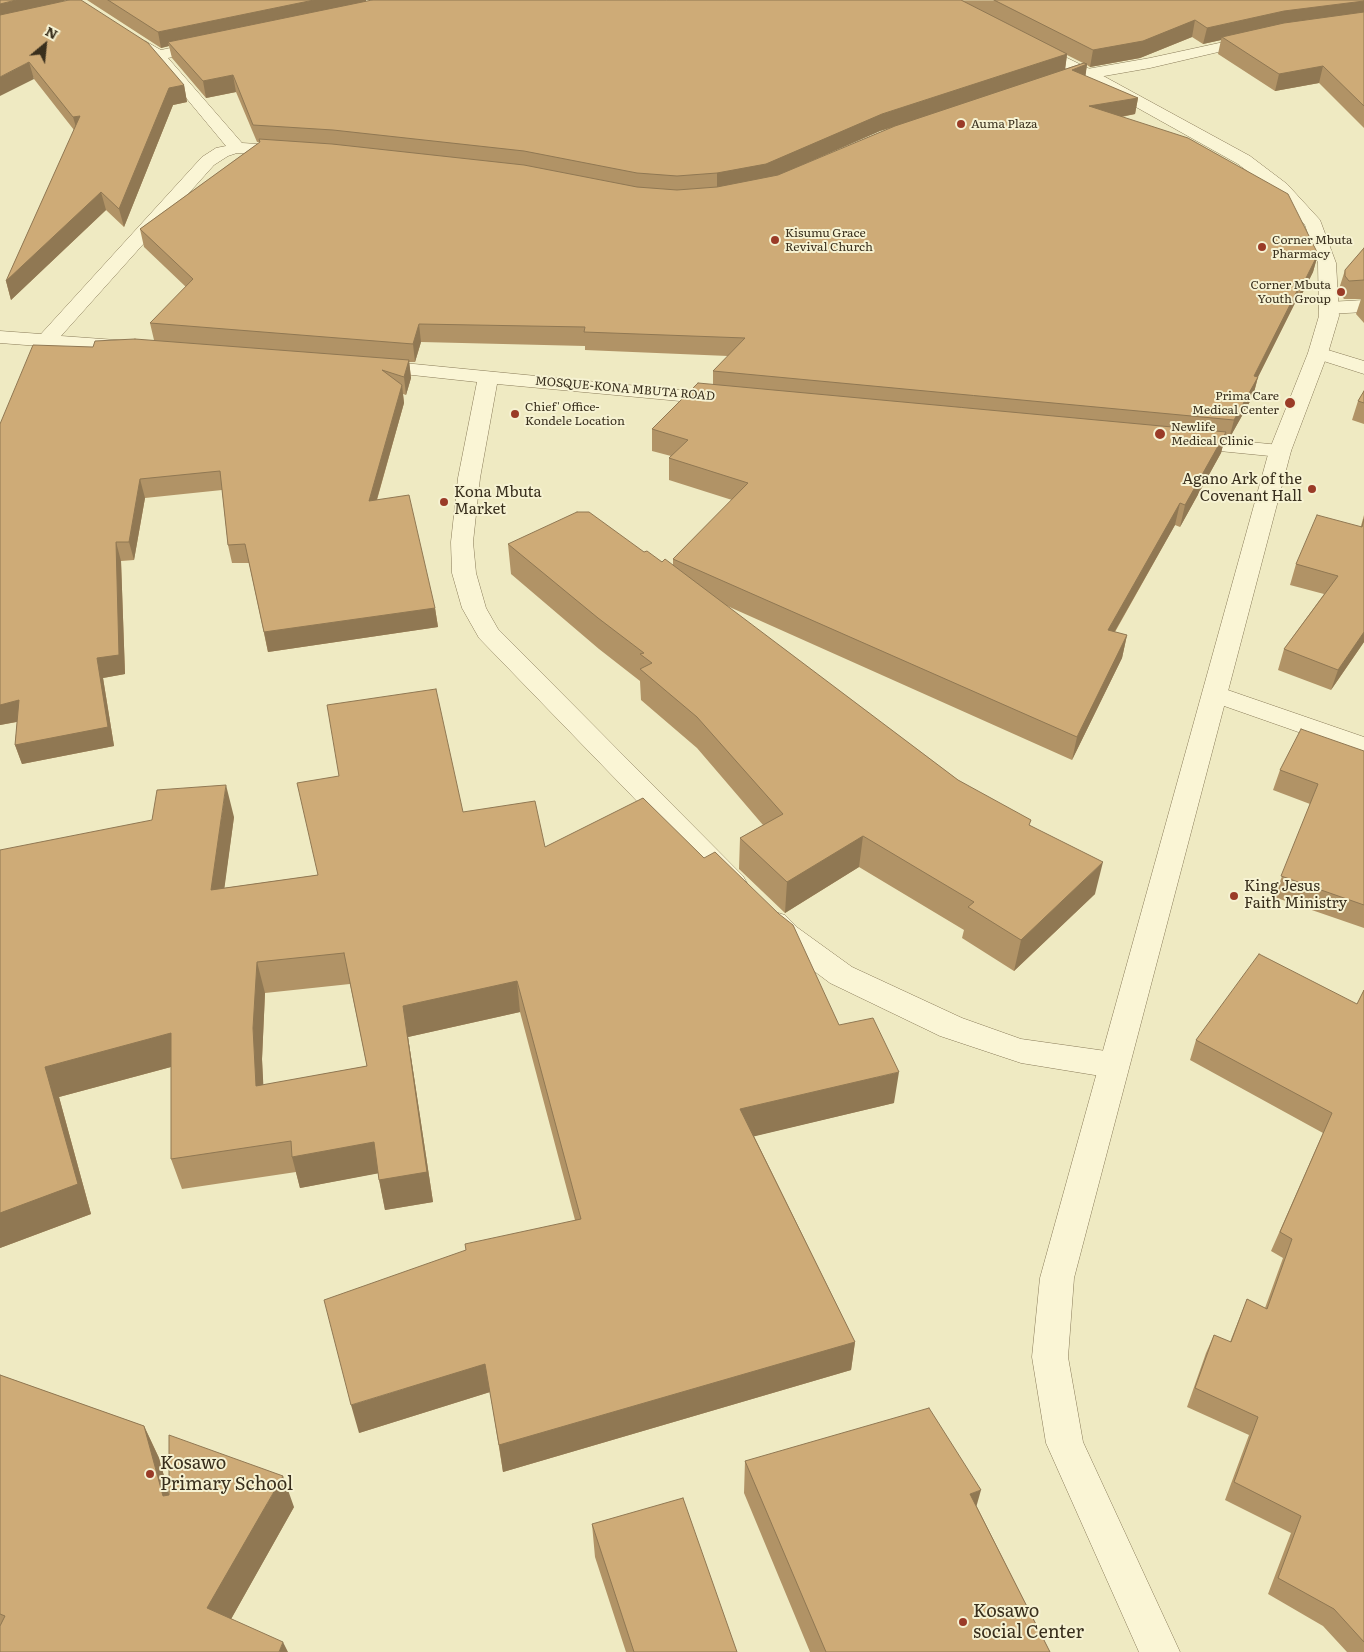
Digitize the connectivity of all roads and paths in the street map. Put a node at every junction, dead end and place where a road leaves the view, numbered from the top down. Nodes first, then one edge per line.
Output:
1 (1272, 35) edge
2 (1015, 37) edge
3 (134, 39) edge
4 (226, 42) edge
5 (158, 55) junction
6 (1084, 72) junction
7 (1056, 80) edge
8 (237, 148) junction
9 (305, 152) edge
10 (1364, 306) edge
11 (1328, 308) junction
12 (0, 337) edge
13 (46, 341) junction
14 (146, 349) edge
15 (1318, 354) junction
16 (354, 365) edge
17 (1364, 368) edge
18 (488, 376) junction
19 (745, 401) edge
20 (1171, 440) edge
21 (1280, 451) junction
22 (1216, 694) junction
23 (1364, 746) edge
24 (1113, 1065) junction
25 (1160, 1652) edge

1 - 6 street
2 - 6 street
3 - 5 street
4 - 5 street
5 - 8 street
6 - 7 street
6 - 11 street
8 - 9 street
8 - 13 street
10 - 11 street
11 - 15 street
12 - 13 street
13 - 14 street
15 - 17 street
15 - 21 street
16 - 18 street, MOSQUE-KONA MBUTA ROAD
18 - 19 street, MOSQUE-KONA MBUTA ROAD
18 - 24 street
20 - 21 street
21 - 22 street
22 - 23 street
22 - 24 street
24 - 25 street

